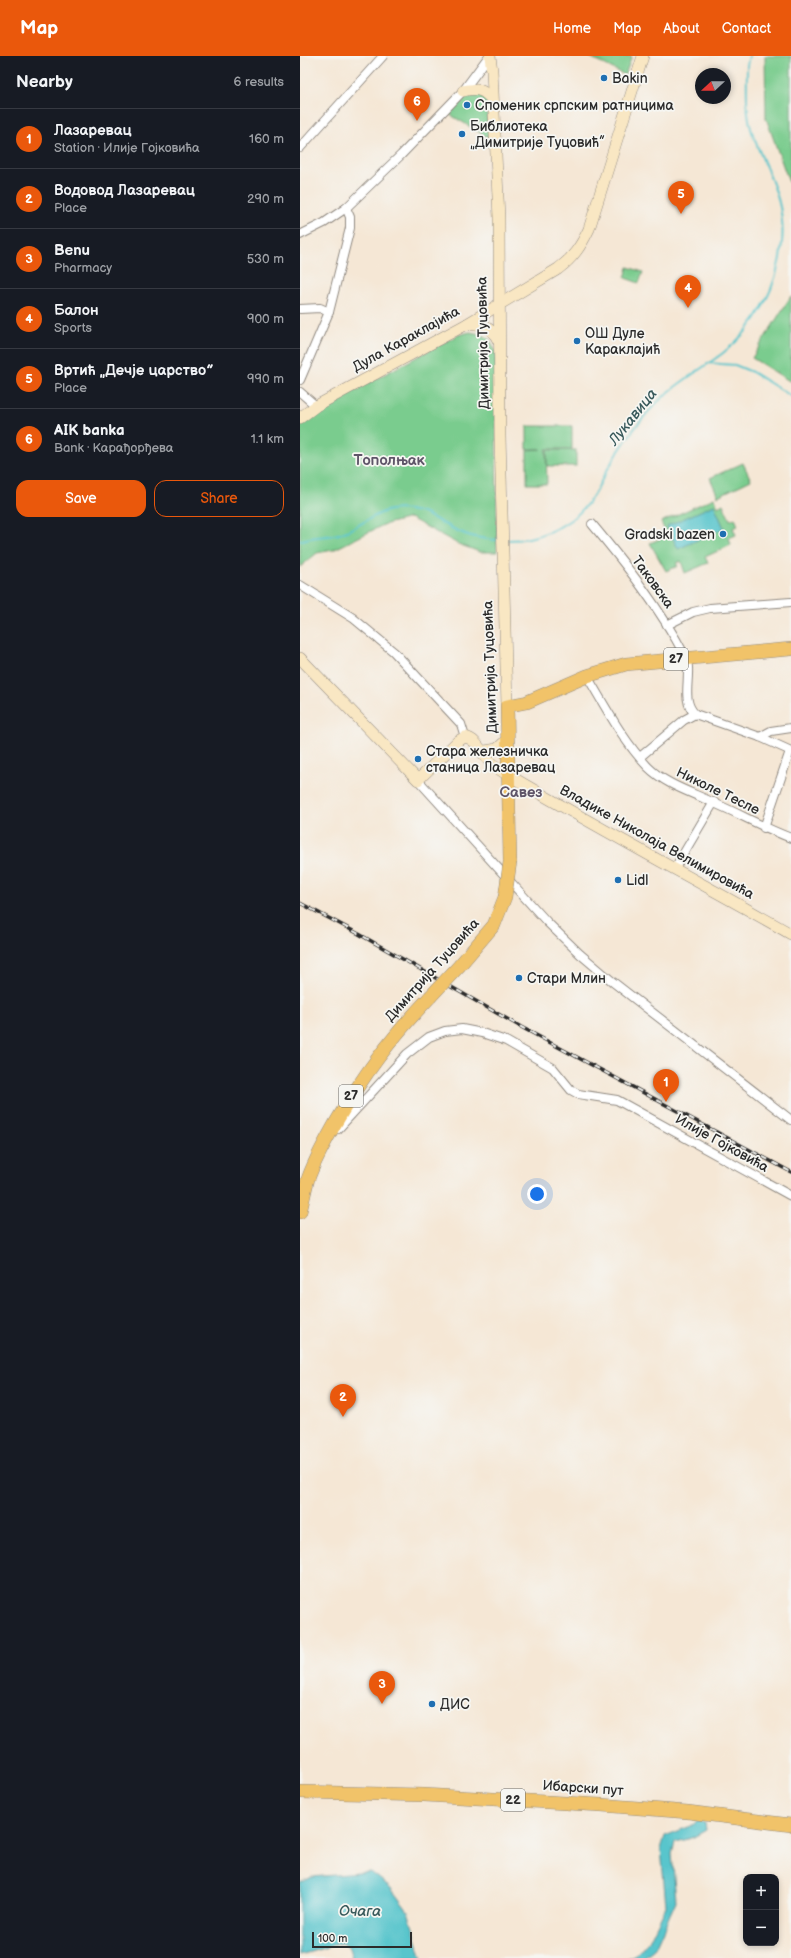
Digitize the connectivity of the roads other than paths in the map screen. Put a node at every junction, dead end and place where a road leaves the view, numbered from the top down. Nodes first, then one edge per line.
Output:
1 (383, 56) edge
2 (489, 56) edge
3 (643, 56) edge
4 (463, 91) junction
5 (493, 101) junction
6 (300, 148) edge
7 (346, 208) junction
8 (300, 235) edge
9 (498, 303) junction
10 (300, 309) edge
11 (329, 312) junction
12 (467, 324) junction
13 (499, 342) junction
14 (300, 380) edge
15 (300, 392) edge
16 (316, 406) junction
17 (300, 418) edge
18 (592, 524) dead end
19 (300, 585) edge
20 (791, 602) edge
21 (667, 625) junction
22 (791, 649) edge
23 (300, 658) edge
24 (687, 658) junction
25 (587, 676) junction
26 (507, 706) junction
27 (695, 714) junction
28 (791, 728) edge
29 (771, 731) junction
30 (465, 736) junction
31 (760, 737) junction
32 (508, 739) junction
33 (771, 742) junction
34 (483, 750) junction
35 (791, 751) edge
36 (640, 757) junction
37 (509, 776) junction
38 (418, 780) junction
39 (714, 802) junction
40 (764, 828) junction
41 (791, 838) edge
42 (675, 868) junction
43 (791, 934) edge
44 (791, 1120) edge
45 (326, 1140) junction
46 (304, 1178) edge
47 (791, 1196) edge
48 (300, 1212) edge
49 (300, 1791) edge
50 (791, 1825) edge

1 - 6 street
2 - 4 street
2 - 5 street, Димитрија Туцовића
3 - 9 street, Дула Караклајића
4 - 5 street
4 - 7 street
5 - 9 street, Димитрија Туцовића
7 - 8 street
7 - 11 street
9 - 12 street, Дула Караклајића
9 - 13 street, Димитрија Туцовића
10 - 11 street
11 - 14 street
12 - 13 street
12 - 16 street, Дула Караклајића
13 - 26 street, Димитрија Туцовића
15 - 16 street
16 - 17 street, Дула Караклајића
18 - 21 street, Таковска
19 - 30 street
20 - 21 street
21 - 24 street, Таковска
22 - 24 main road, 27
23 - 38 street
24 - 25 main road, 27
24 - 27 street
25 - 26 main road, 27
25 - 36 street, Николе Тесле
26 - 32 main road, Димитрија Туцовића / 27
27 - 31 street
27 - 36 street
28 - 29 street
29 - 31 street
29 - 33 street
30 - 34 street
30 - 38 street
31 - 33 street
32 - 34 street
32 - 37 main road, Димитрија Туцовића / 27
33 - 35 street
34 - 37 street
35 - 40 street
36 - 39 street, Николе Тесле
37 - 42 street, Владике Николаја Велимировића
37 - 45 main road, Димитрија Туцовића / 27, bridge
38 - 44 street
39 - 40 street, Николе Тесле
39 - 42 street
40 - 41 street, Николе Тесле
42 - 43 street, Владике Николаја Велимировића
45 - 46 main road, Димитрија Туцовића / 27
45 - 47 street, Илије Гојковића
46 - 48 main road, Димитрија Туцовића / 27
49 - 50 main road, Ибарски пут / 22

